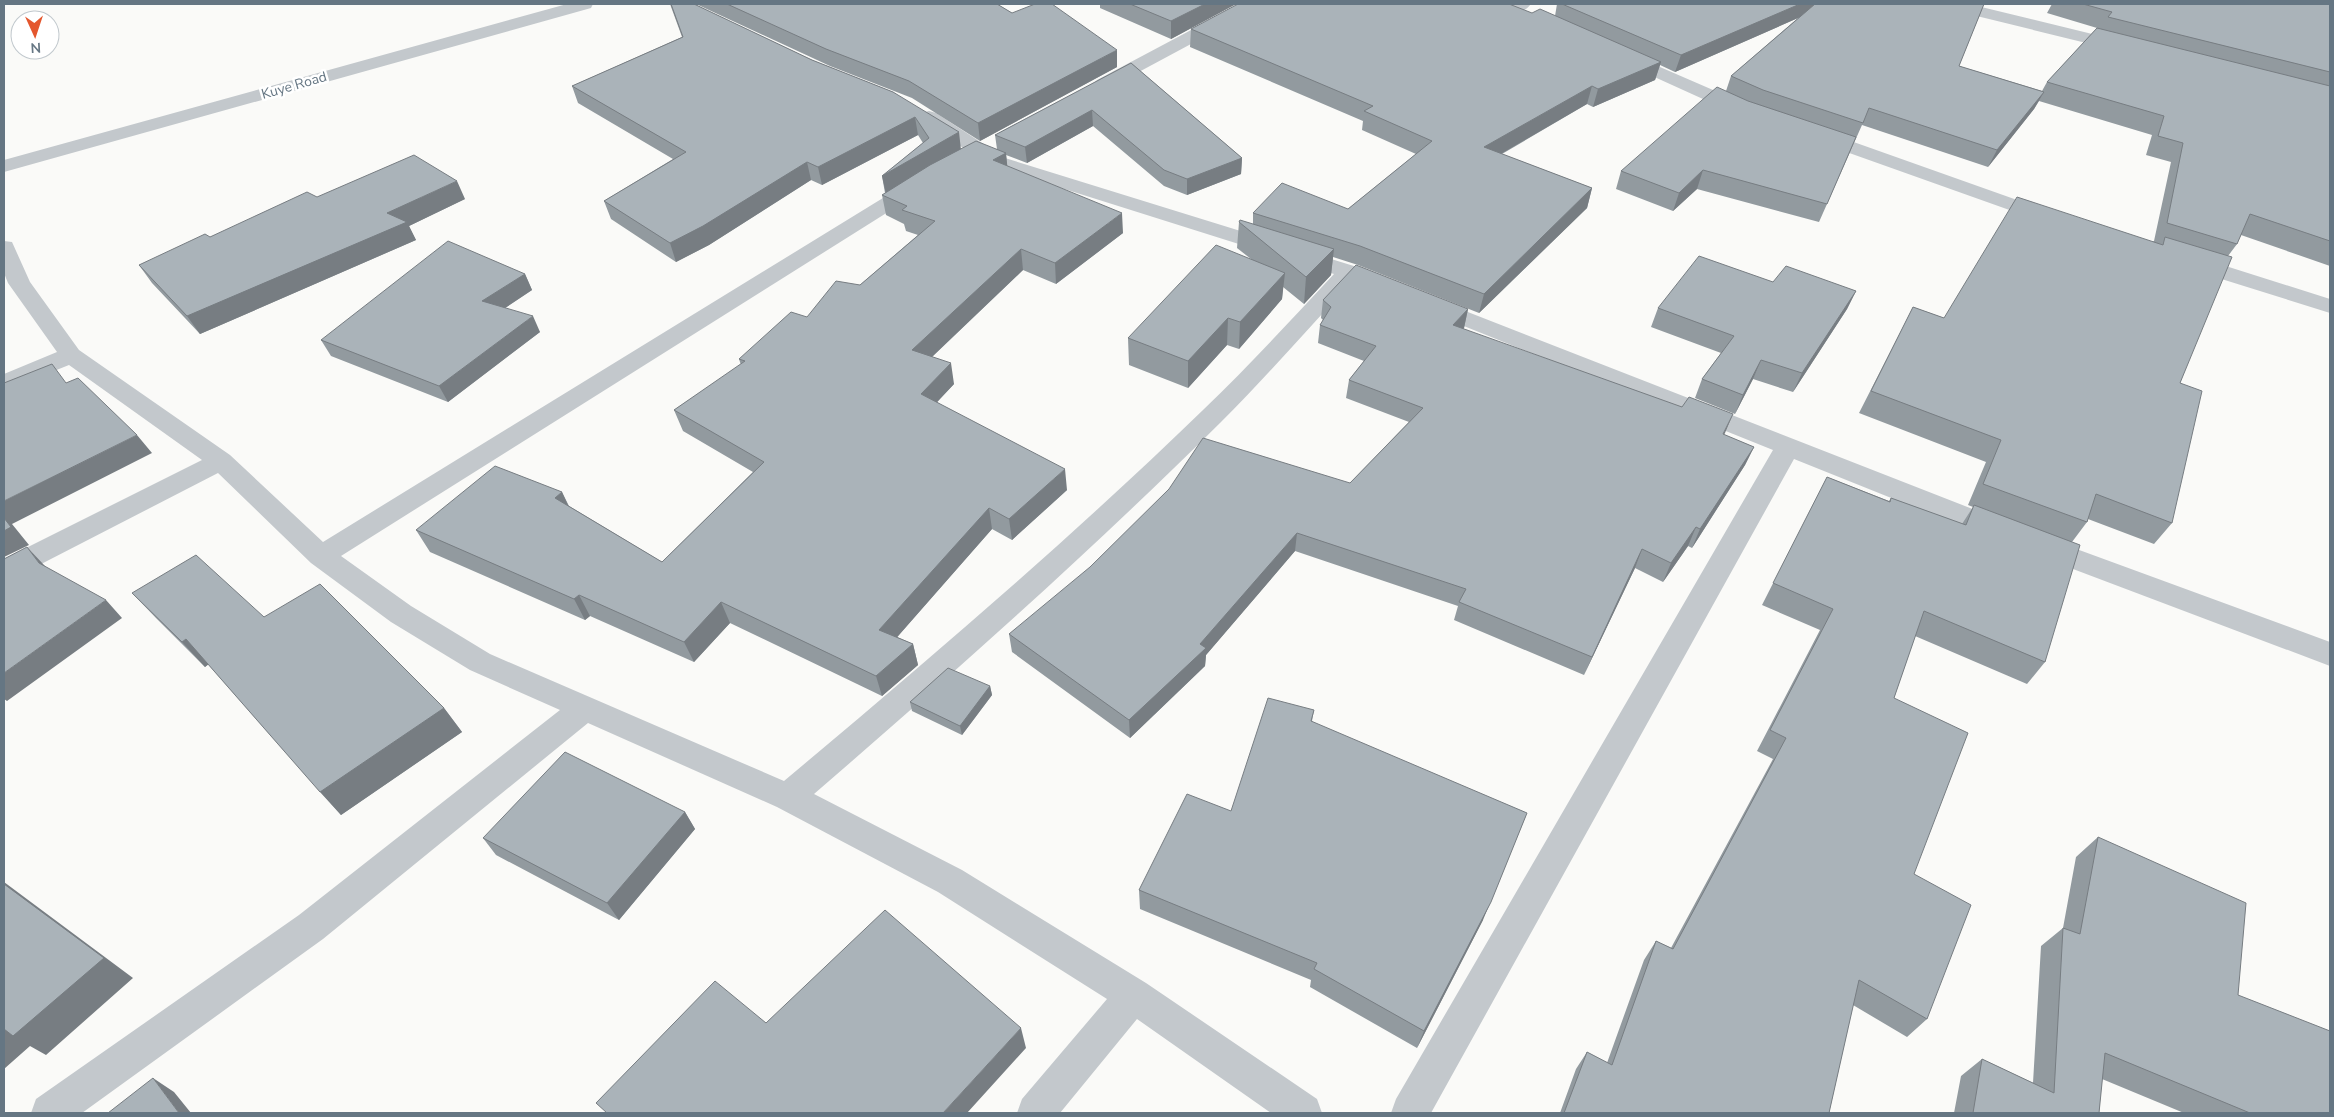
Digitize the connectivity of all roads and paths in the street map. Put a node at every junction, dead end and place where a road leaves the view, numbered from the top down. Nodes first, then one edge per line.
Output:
1 (584, 4) edge
2 (1252, 4) edge
3 (1950, 4) edge
4 (1606, 49) edge
5 (2142, 52) edge
6 (1086, 93) edge
7 (911, 108) edge
8 (1757, 116) edge
9 (1799, 129) edge
10 (1000, 140) dead end
11 (978, 151) junction
12 (955, 164) edge
13 (4, 166) edge
14 (933, 176) edge
15 (2065, 223) edge
16 (4, 246) edge
17 (2169, 255) edge
18 (1349, 272) junction
19 (2330, 306) edge
20 (71, 355) junction
21 (4, 383) edge
22 (1788, 447) junction
23 (221, 461) junction
24 (321, 556) junction
25 (4, 571) edge
26 (2330, 654) edge
27 (586, 707) junction
28 (788, 797) junction
29 (1133, 995) junction
30 (50, 1113) edge
31 (1036, 1113) edge
32 (1303, 1113) edge
33 (1410, 1113) edge

1 - 13 street, Kuye Road
2 - 6 street
3 - 5 street
4 - 8 street
7 - 11 street
9 - 15 street
10 - 11 street
11 - 12 street
11 - 18 street
14 - 24 street
16 - 20 street
17 - 19 street
18 - 22 street
18 - 28 street
20 - 21 street
20 - 23 street
22 - 26 street
22 - 33 street
23 - 24 street
23 - 25 street
24 - 27 street
27 - 28 street
27 - 30 street
28 - 29 street
29 - 31 street
29 - 32 street

